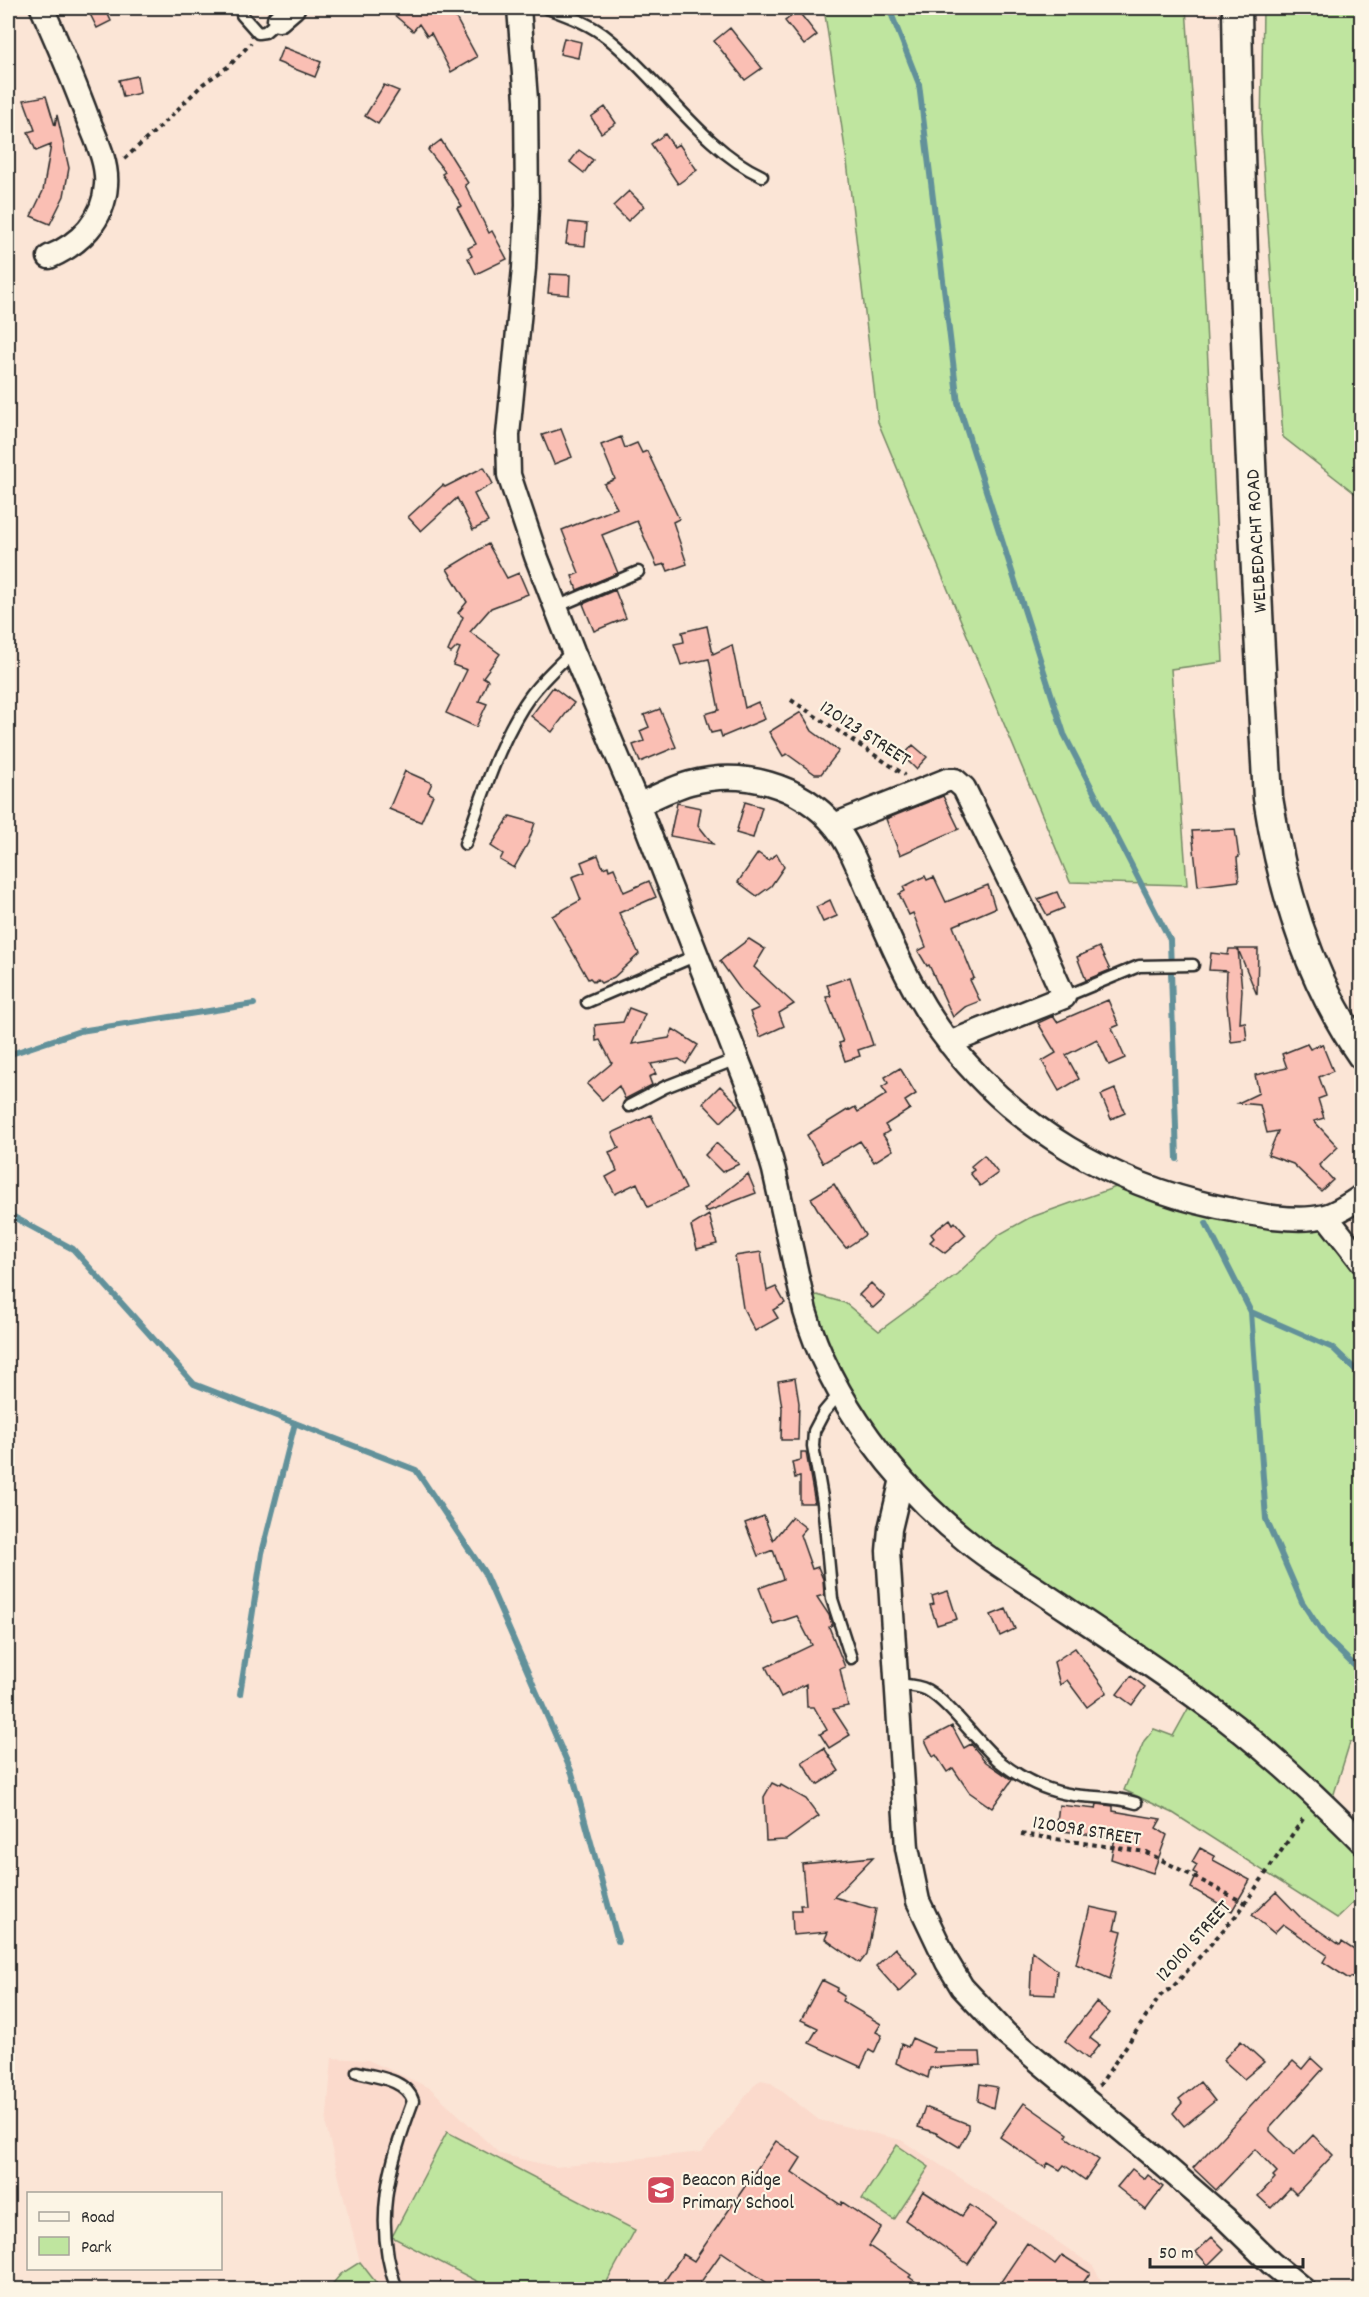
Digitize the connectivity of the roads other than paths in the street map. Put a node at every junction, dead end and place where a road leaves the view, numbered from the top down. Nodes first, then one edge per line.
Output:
1 (42, 8) edge
2 (519, 8) edge
3 (547, 8) edge
4 (1237, 8) edge
5 (286, 14) edge
6 (242, 15) dead end
7 (762, 176) dead end
8 (49, 256) dead end
9 (638, 572) dead end
10 (556, 607) junction
11 (573, 651) junction
12 (638, 805) junction
13 (834, 825) junction
14 (465, 844) dead end
15 (697, 955) junction
16 (1193, 965) dead end
17 (1064, 997) junction
18 (587, 1002) dead end
19 (949, 1043) junction
20 (1362, 1055) edge
21 (739, 1058) junction
22 (629, 1106) dead end
23 (1362, 1196) edge
24 (1326, 1216) junction
25 (1362, 1262) edge
26 (841, 1392) junction
27 (902, 1479) junction
28 (851, 1658) dead end
29 (895, 1684) junction
30 (1136, 1803) dead end
31 (1362, 1842) edge
32 (357, 2072) dead end
33 (396, 2289) edge
34 (1304, 2289) edge

1 - 8 street
2 - 10 street
3 - 7 lane
4 - 20 street, WELBEDACHT ROAD
5 - 6 lane
9 - 10 lane
10 - 11 street
11 - 12 street
11 - 14 lane
12 - 13 street
12 - 15 street
13 - 17 street
13 - 19 street
15 - 18 lane
15 - 21 street
16 - 17 lane
17 - 19 street
19 - 24 street
21 - 22 lane
21 - 26 street
23 - 24 street
24 - 25 street
26 - 27 street
26 - 28 lane
27 - 29 street
27 - 31 street
29 - 30 lane
29 - 34 street
32 - 33 lane

